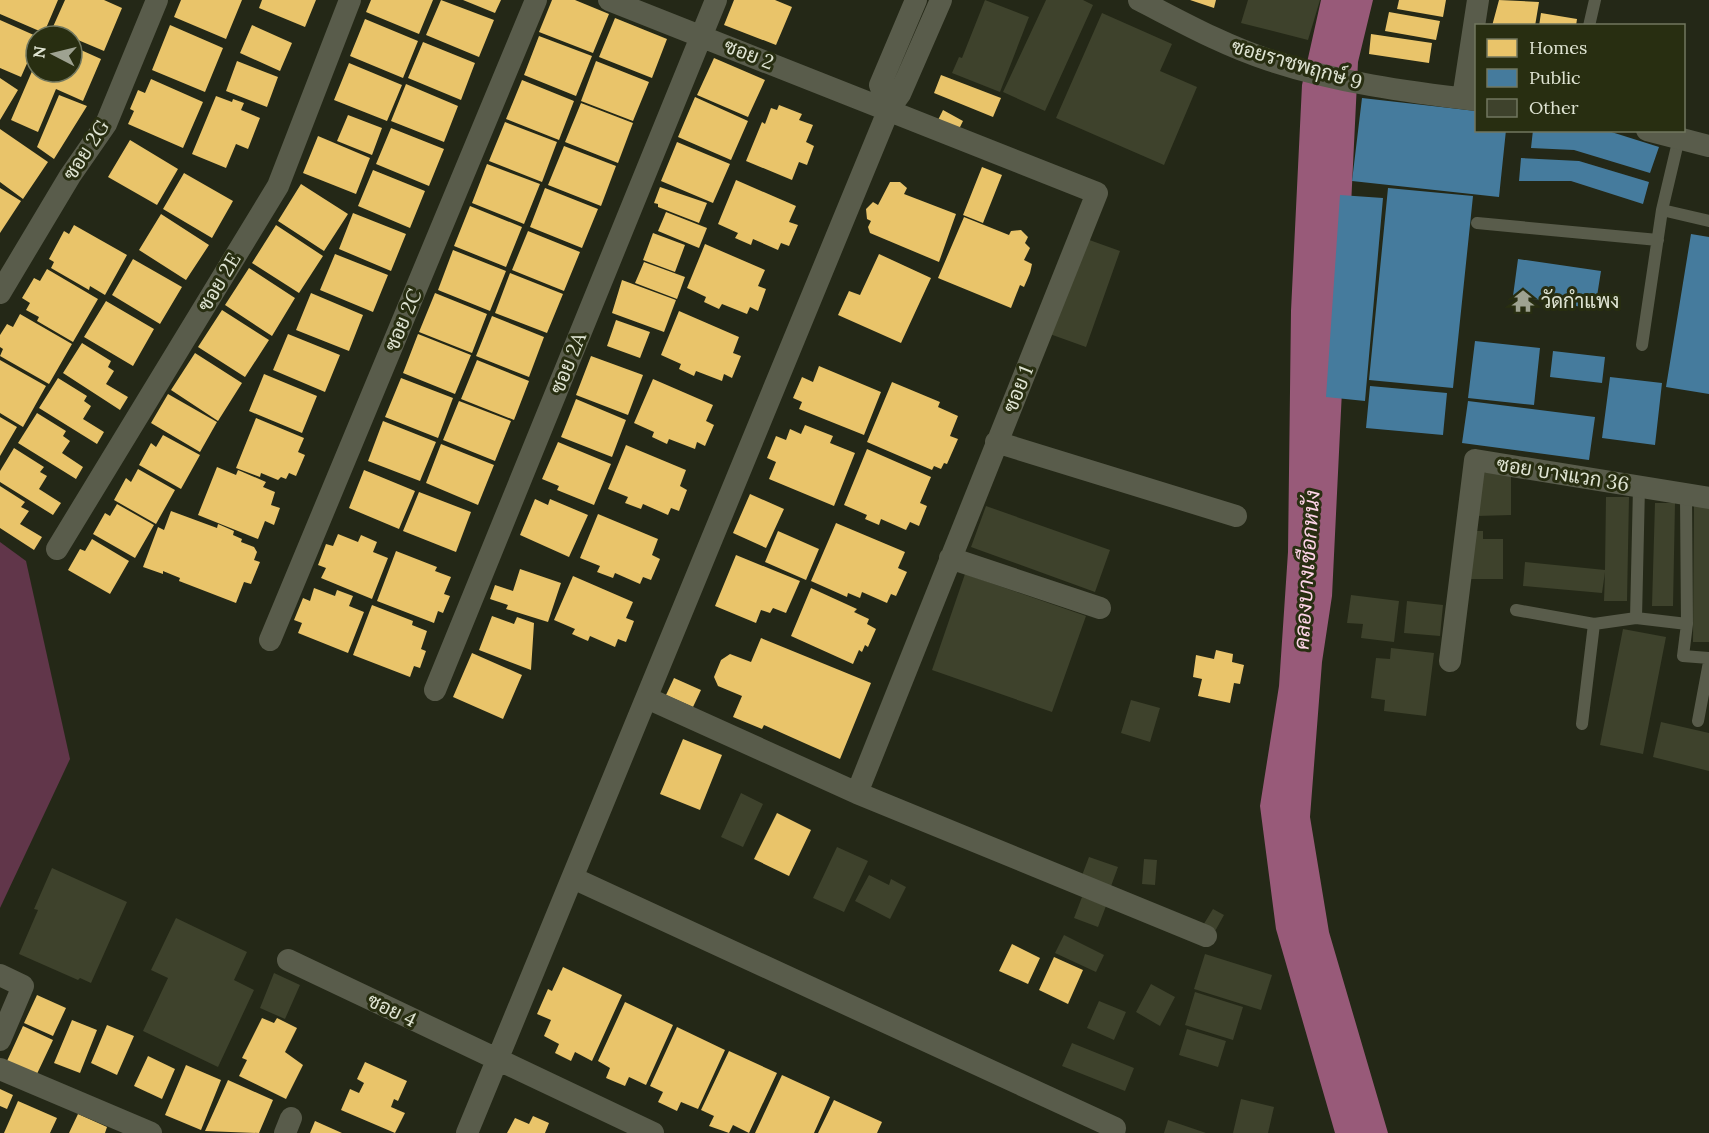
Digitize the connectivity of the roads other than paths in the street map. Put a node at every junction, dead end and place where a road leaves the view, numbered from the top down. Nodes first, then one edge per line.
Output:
1 (157, 0) edge
2 (350, 0) edge
3 (536, 0) edge
4 (609, 0) edge
5 (716, 0) edge
6 (916, 0) edge
7 (940, 0) edge
8 (1139, 0) edge
9 (1479, 0) edge
10 (1595, 0) edge
11 (1477, 24) edge
12 (1589, 24) edge
13 (702, 36) junction
14 (1475, 44) edge
15 (1470, 99) edge
16 (889, 109) junction
17 (1655, 132) edge
18 (1679, 138) junction
19 (1709, 146) edge
20 (1662, 210) junction
21 (1709, 221) edge
22 (1477, 223) dead end
23 (1658, 240) junction
24 (0, 293) edge
25 (1642, 345) dead end
26 (996, 442) junction
27 (1639, 487) junction
28 (1686, 495) junction
29 (1709, 498) edge
30 (1236, 516) dead end
31 (57, 549) dead end
32 (950, 558) junction
33 (1100, 608) dead end
34 (1516, 610) dead end
35 (1636, 618) junction
36 (1594, 624) junction
37 (1687, 624) junction
38 (270, 640) dead end
39 (1709, 660) edge
40 (1450, 661) dead end
41 (435, 690) dead end
42 (647, 698) junction
43 (1698, 721) dead end
44 (1582, 724) dead end
45 (857, 793) junction
46 (573, 878) junction
47 (1206, 936) dead end
48 (288, 960) dead end
49 (0, 975) edge
50 (0, 1040) edge
51 (496, 1061) junction
52 (0, 1069) edge
53 (151, 1133) edge
54 (467, 1133) edge
55 (653, 1133) edge
56 (1114, 1133) edge

1 - 24 street, ซอย 2G
2 - 31 street, ซอย 2E
3 - 38 street, ซอย 2C
4 - 13 street, ซอย 2
5 - 13 street, ซอย 2A
6 - 16 street
7 - 16 street
8 - 15 street, ซอยราชพฤกษ์ 9
9 - 11 street
10 - 12 lane
13 - 16 street, ซอย 2
13 - 41 street, ซอย 2A
14 - 15 street
16 - 26 street, ซอย 1
16 - 42 street
17 - 18 street
18 - 19 street
18 - 20 lane
20 - 21 lane
20 - 23 lane
22 - 23 lane
23 - 25 lane
26 - 30 street
26 - 32 street, ซอย 1
27 - 28 street, ซอย บางแวก 36
27 - 35 lane
27 - 40 street, ซอย บางแวก 36
28 - 29 street, ซอย บางแวก 36
28 - 37 lane
32 - 33 street
32 - 45 street, ซอย 1
34 - 36 lane
35 - 36 lane
35 - 37 lane
36 - 44 lane
37 - 39 lane
39 - 43 lane
42 - 45 street
42 - 46 street
45 - 47 street
46 - 51 street
46 - 56 street
48 - 51 street, ซอย 4
49 - 50 street
51 - 54 street
51 - 55 street, ซอย 4
52 - 53 street

